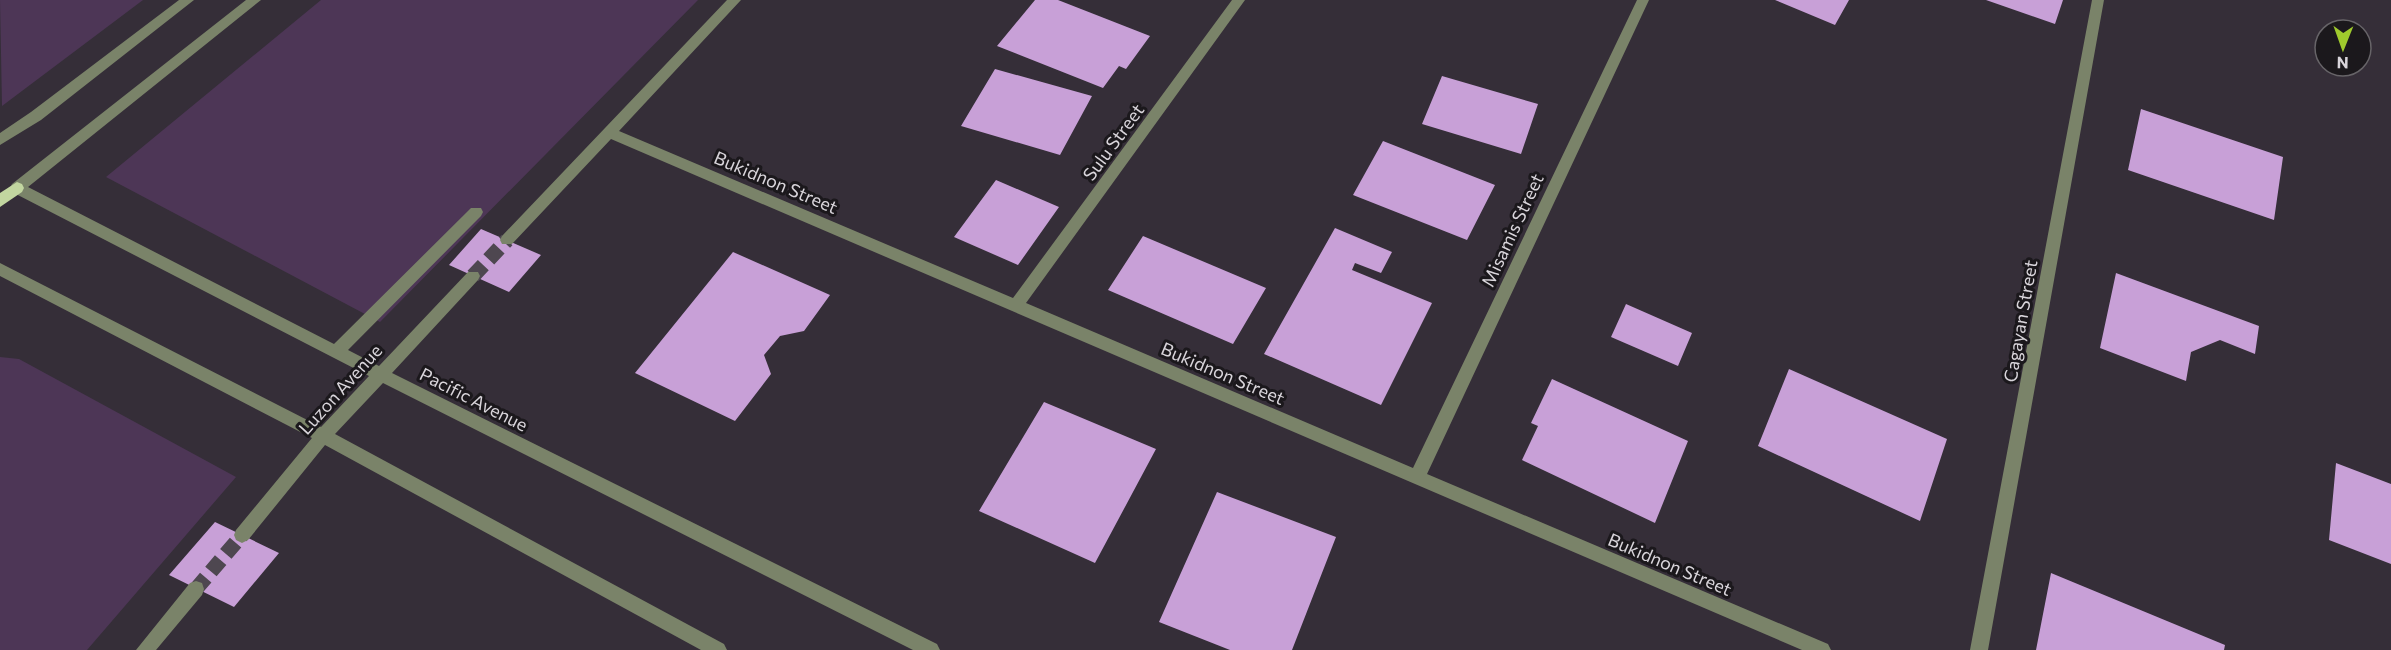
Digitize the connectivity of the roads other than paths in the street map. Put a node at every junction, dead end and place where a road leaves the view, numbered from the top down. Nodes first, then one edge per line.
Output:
1 (188, 0) edge
2 (255, 0) edge
3 (735, 0) edge
4 (1239, 0) edge
5 (1643, 0) edge
6 (2098, 0) edge
7 (608, 132) junction
8 (0, 140) edge
9 (0, 182) edge
10 (17, 188) junction
11 (0, 201) edge
12 (476, 212) dead end
13 (507, 240) tunnel mouth
14 (0, 269) edge
15 (473, 276) tunnel mouth
16 (1016, 305) junction
17 (336, 352) junction
18 (380, 373) junction
19 (323, 436) junction
20 (1416, 477) junction
21 (242, 535) tunnel mouth
22 (196, 589) tunnel mouth
23 (145, 650) edge
24 (718, 650) edge
25 (931, 650) edge
26 (1822, 650) edge
27 (1979, 650) edge

1 - 8 street
2 - 10 street
3 - 7 street
4 - 16 street, Sulu Street
5 - 20 street, Misamis Street
6 - 27 street, Cagayan Street
7 - 13 street
7 - 16 street, Bukidnon Street
9 - 10 main road, Pacific Avenue
10 - 11 main road
10 - 17 street, Pacific Avenue
12 - 17 street
14 - 19 street
15 - 18 street, Luzon Avenue
16 - 20 street, Bukidnon Street
17 - 18 street, Pacific Avenue
18 - 19 street, Luzon Avenue
18 - 25 street, Pacific Avenue
19 - 21 street, Luzon Avenue
19 - 24 street
20 - 26 street, Bukidnon Street
22 - 23 street

